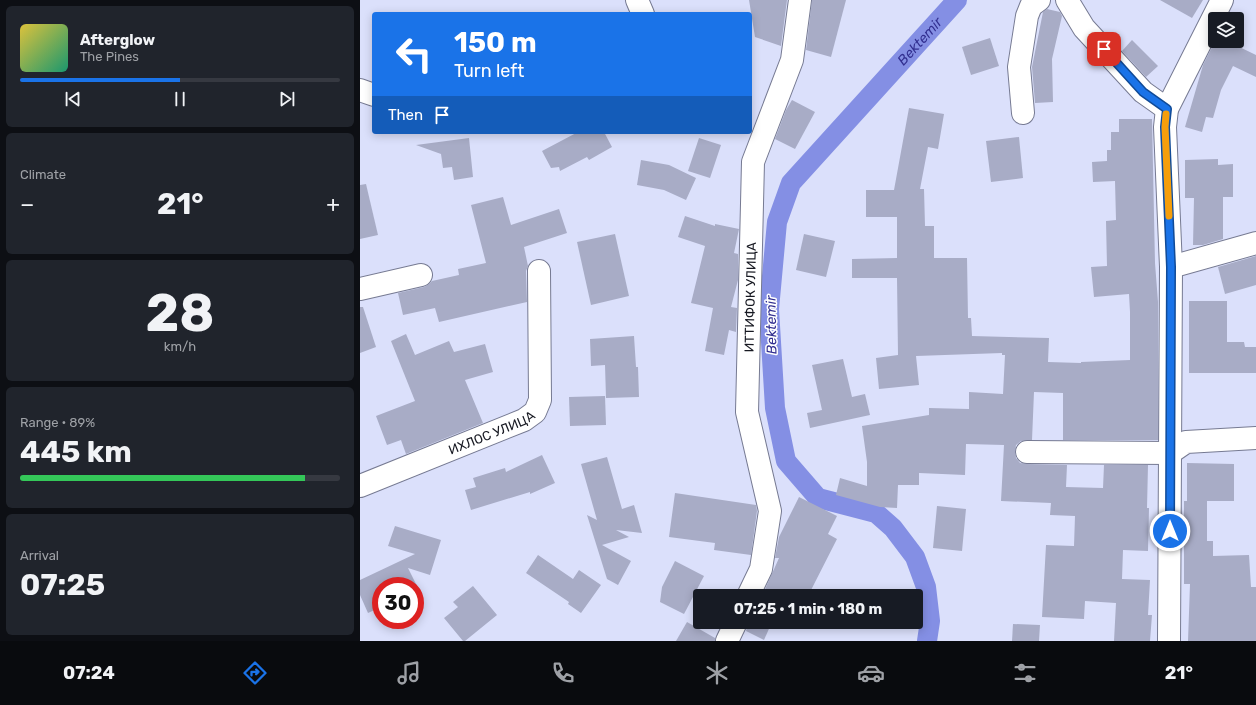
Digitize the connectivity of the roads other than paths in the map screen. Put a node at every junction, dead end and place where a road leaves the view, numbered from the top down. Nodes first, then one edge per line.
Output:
1 (637, 0) edge
2 (800, 0) edge
3 (1039, 0) edge
4 (1067, 0) edge
5 (1222, 0) edge
6 (641, 12) edge
7 (360, 90) edge
8 (372, 94) edge
9 (1167, 109) junction
10 (1023, 113) dead end
11 (1256, 243) edge
12 (1171, 267) junction
13 (539, 271) dead end
14 (422, 275) dead end
15 (360, 289) edge
16 (1256, 438) edge
17 (1027, 452) dead end
18 (1170, 453) junction
19 (360, 486) edge
20 (751, 589) edge
21 (733, 629) edge
22 (727, 641) edge
23 (1169, 641) edge

1 - 6 street
2 - 20 street, ИТТИФОК УЛИЦА
3 - 10 street
4 - 9 street
5 - 9 street
7 - 8 street
9 - 12 street
11 - 12 street
12 - 18 street
13 - 19 street, ИХЛОС УЛИЦА
14 - 15 street
16 - 18 street
17 - 18 street
18 - 23 street
21 - 22 street

